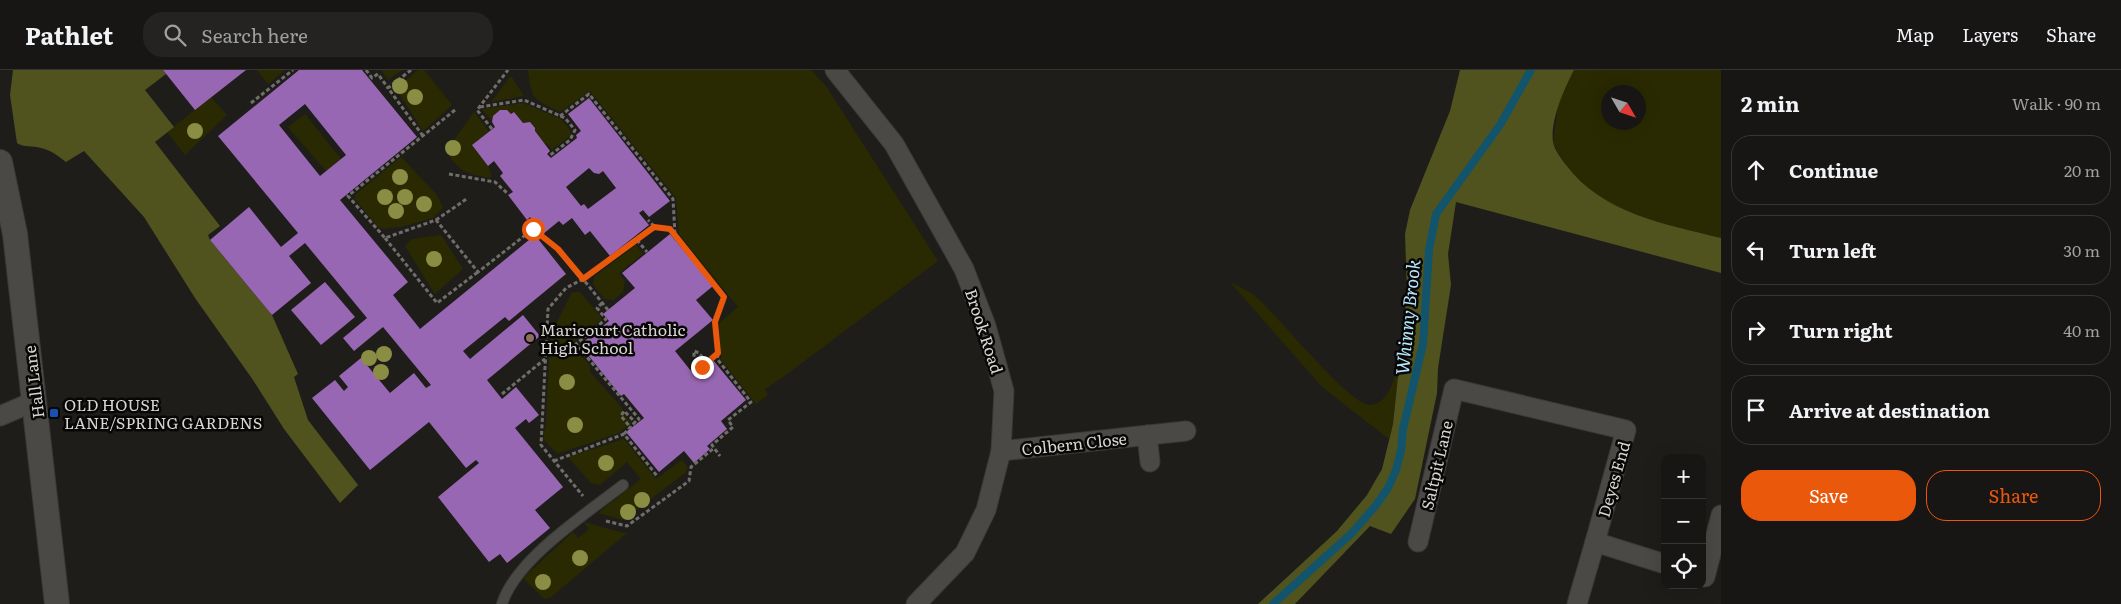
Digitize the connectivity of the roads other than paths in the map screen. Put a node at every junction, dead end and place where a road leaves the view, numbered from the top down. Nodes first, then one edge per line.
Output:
1 (835, 70) edge
2 (1, 168) edge
3 (1454, 389) joint
4 (35, 401) junction
5 (0, 416) edge
6 (1186, 431) dead end
7 (1147, 435) junction
8 (1001, 451) junction
9 (1150, 462) dead end
10 (623, 484) dead end
11 (1721, 515) edge
12 (1418, 542) dead end
13 (1595, 542) junction
14 (1661, 563) edge
15 (1709, 578) edge
16 (57, 604) edge
17 (502, 604) edge
18 (916, 604) edge
19 (1577, 604) edge

1 - 8 street, Brook Road
2 - 4 street, Hall Lane
3 - 12 street, Saltpit Lane
3 - 13 street, Deyes End
4 - 5 street
4 - 16 street, Hall Lane
6 - 7 street, Colbern Close
7 - 8 street, Colbern Close
7 - 9 street, Colbern Close
8 - 18 street, Brook Road
10 - 17 lane
11 - 15 street
13 - 14 street
13 - 19 street

